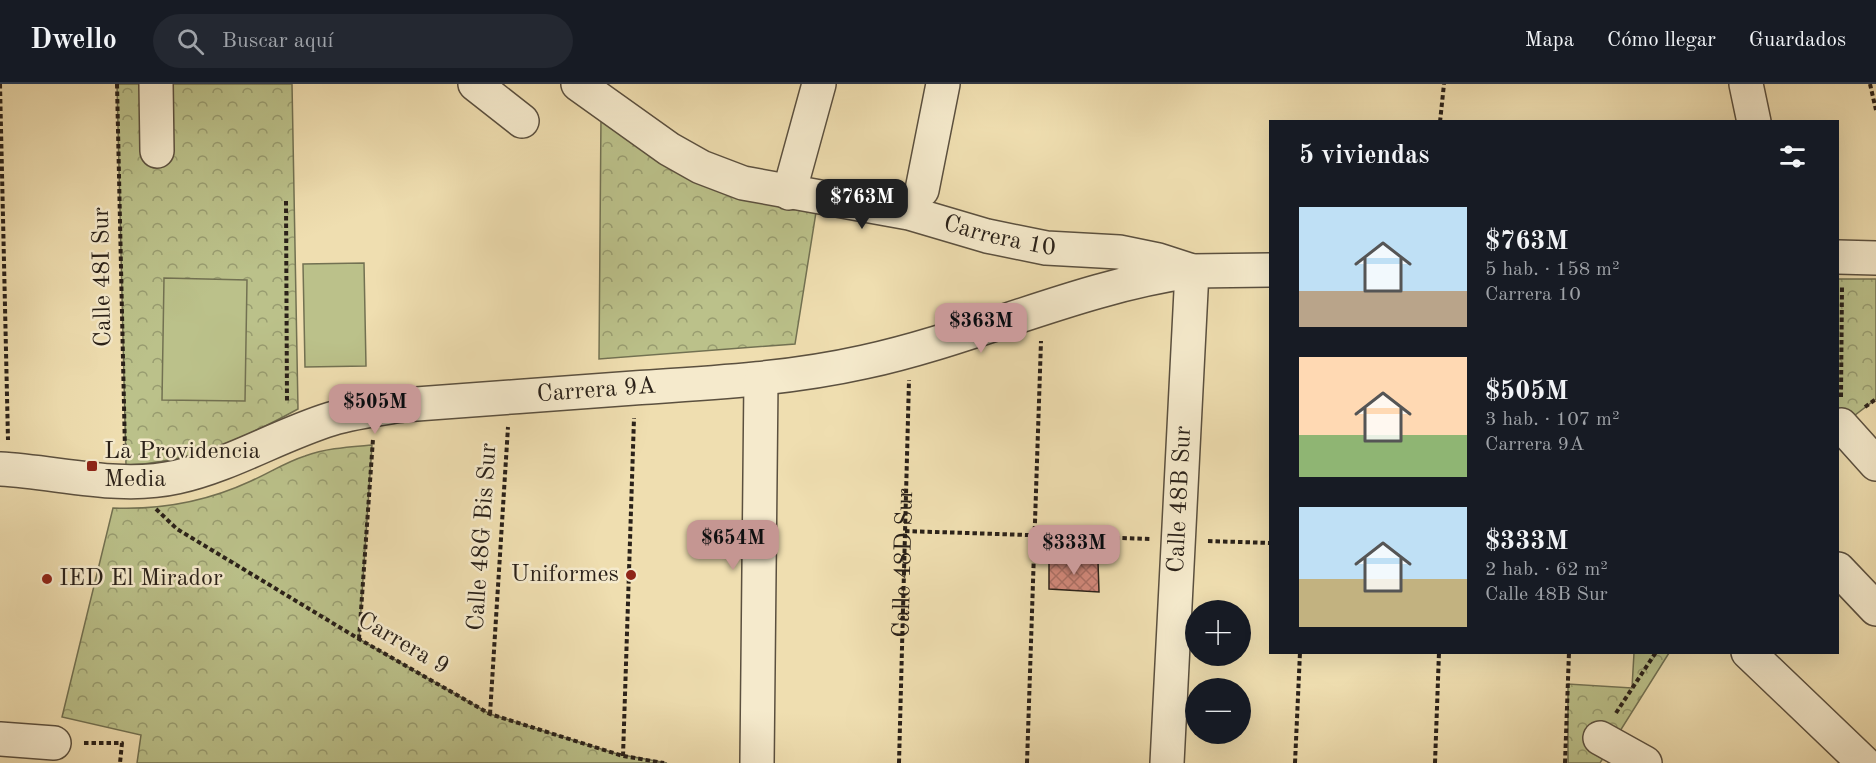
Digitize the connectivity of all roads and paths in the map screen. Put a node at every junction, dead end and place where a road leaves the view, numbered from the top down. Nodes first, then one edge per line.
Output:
1 (0, 84) edge
2 (117, 84) edge
3 (156, 84) edge
4 (475, 84) edge
5 (578, 84) edge
6 (819, 84) edge
7 (943, 84) edge
8 (1444, 84) edge
9 (1746, 84) edge
10 (1870, 84) edge
11 (1876, 110) edge
12 (1440, 120) edge
13 (1754, 120) edge
14 (522, 121) dead end
15 (157, 151) dead end
16 (922, 190) dead end
17 (789, 193) junction
18 (286, 201) dead end
19 (1840, 257) edge
20 (1876, 258) edge
21 (1269, 270) edge
22 (1192, 272) junction
23 (1042, 307) junction
24 (909, 376) dead end
25 (761, 380) junction
26 (635, 388) junction
27 (510, 397) junction
28 (1840, 425) joint
29 (303, 430) junction
30 (372, 445) dead end
31 (125, 453) dead end
32 (4, 460) edge
33 (1876, 464) edge
34 (149, 503) dead end
35 (905, 531) junction
36 (1034, 535) junction
37 (1177, 540) junction
38 (1269, 543) edge
39 (359, 639) junction
40 (1300, 654) edge
41 (1439, 654) edge
42 (1569, 654) edge
43 (1655, 654) edge
44 (1750, 654) edge
45 (490, 714) junction
46 (1599, 738) joint
47 (0, 739) edge
48 (54, 743) joint
49 (623, 756) junction
50 (120, 763) edge
51 (664, 763) edge
52 (757, 763) edge
53 (899, 763) edge
54 (1027, 763) edge
55 (1167, 763) edge
56 (1295, 763) edge
57 (1435, 763) edge
58 (1565, 763) edge
59 (1645, 763) edge
60 (1864, 763) edge

1 - 32 path
2 - 31 path, Calle 48I Sur
3 - 15 street
4 - 14 street
5 - 17 street, Carrera 10
6 - 17 street
7 - 16 street
8 - 12 path
9 - 13 street
10 - 11 path
17 - 22 street, Carrera 10
18 - 29 path
19 - 20 street
19 - 28 path
21 - 22 street, Carrera 10
22 - 23 street, Carrera 9A
22 - 37 street, Calle 48B Sur
23 - 25 street, Carrera 9A
23 - 36 path
24 - 35 path, Calle 48D Sur
25 - 26 street, Carrera 9A
25 - 52 street
26 - 27 street, Carrera 9A
26 - 49 path
27 - 29 street, Carrera 9A
27 - 45 path, Calle 48G Bis Sur
28 - 33 street
29 - 32 street, Carrera 9A
30 - 39 path
34 - 39 path, Carrera 9
35 - 36 path
35 - 53 path, Calle 48D Sur
36 - 37 path
36 - 54 path
37 - 38 path
37 - 55 street, Calle 48B Sur
39 - 45 path, Carrera 9
40 - 56 path
41 - 57 path
42 - 58 path
43 - 46 path
44 - 60 street
45 - 49 path, Carrera 9
46 - 59 street
47 - 48 street
48 - 50 path
49 - 51 path, Carrera 9

